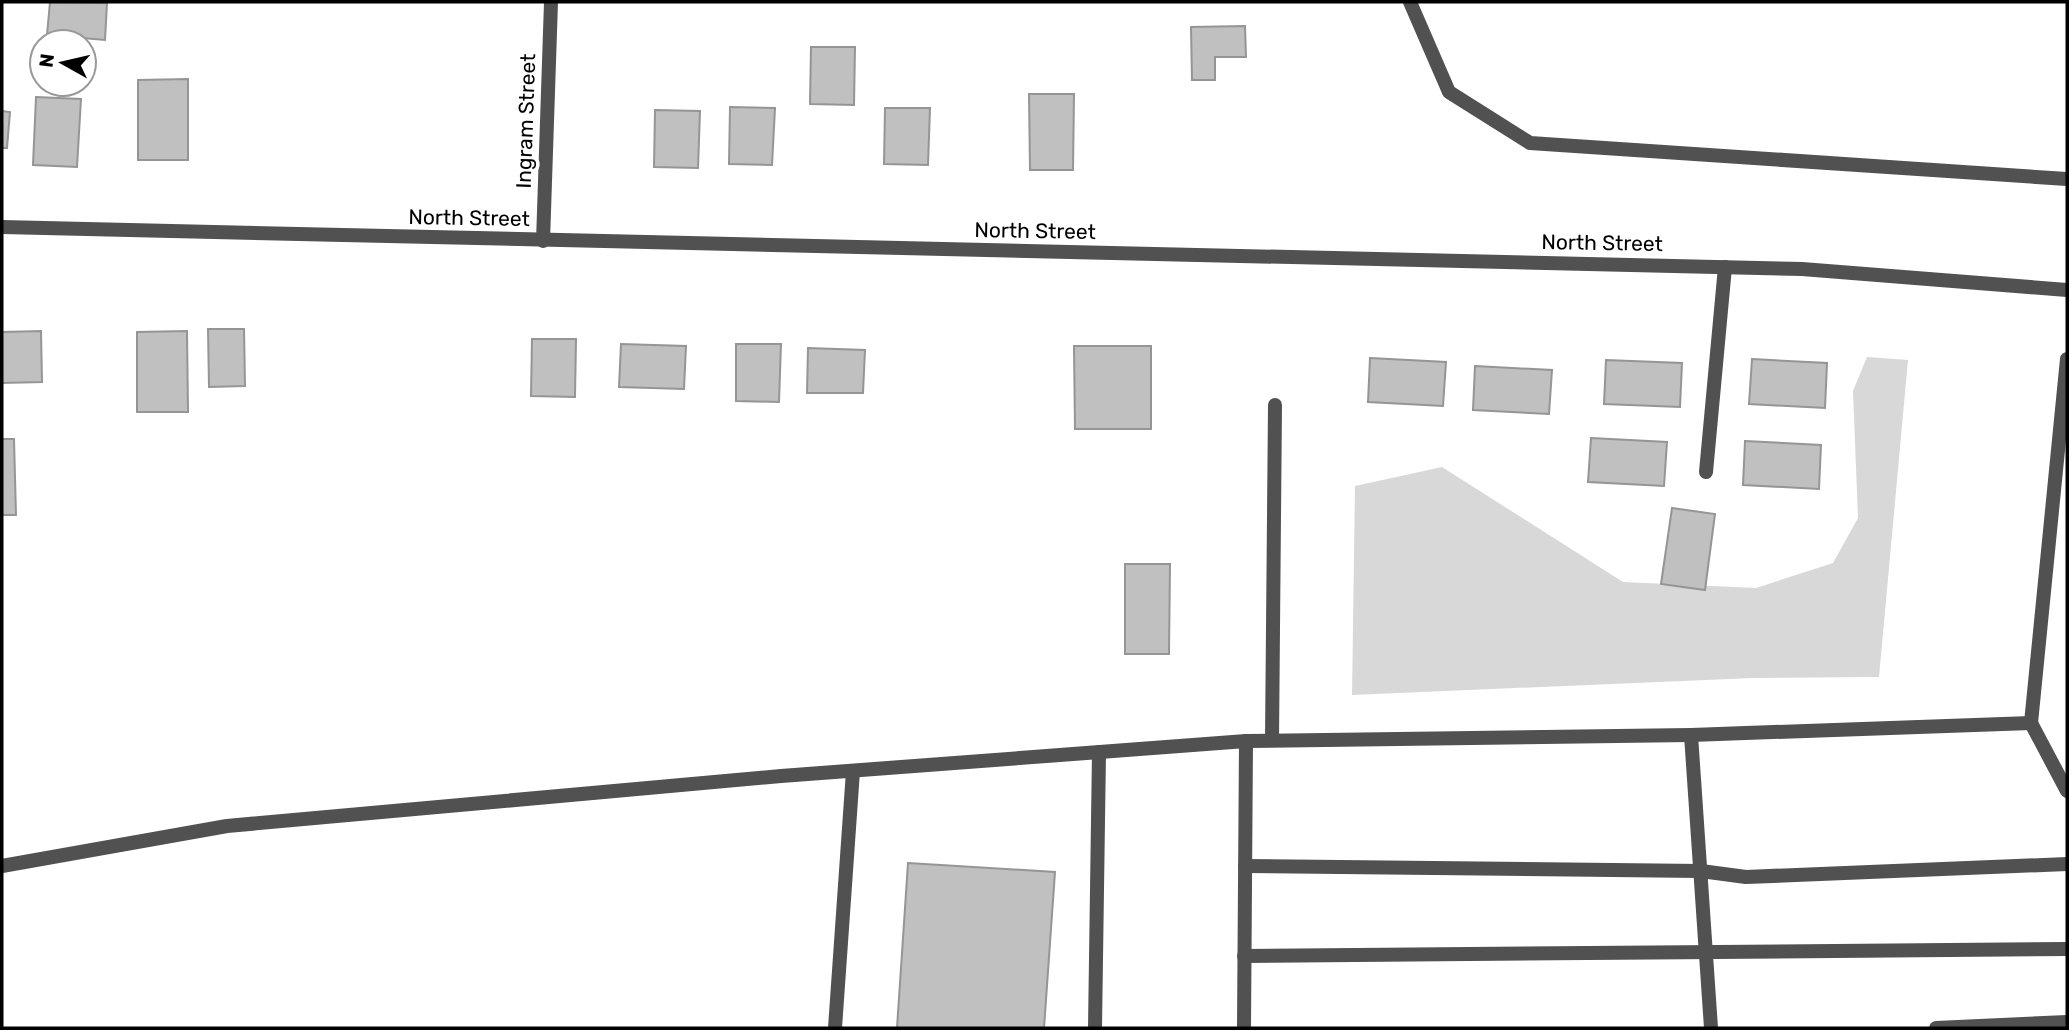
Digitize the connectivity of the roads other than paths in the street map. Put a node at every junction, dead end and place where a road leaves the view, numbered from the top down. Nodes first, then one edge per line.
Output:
1 (551, 2) edge
2 (1409, 2) edge
3 (2067, 179) edge
4 (2, 227) edge
5 (543, 241) junction
6 (1725, 267) junction
7 (2067, 290) edge
8 (2067, 359) edge
9 (1275, 405) dead end
10 (1706, 472) dead end
11 (2031, 723) junction
12 (1691, 735) junction
13 (1272, 740) junction
14 (1246, 741) junction
15 (1100, 752) junction
16 (853, 771) junction
17 (2067, 791) edge
18 (2067, 864) edge
19 (2, 866) edge
20 (1245, 866) junction
21 (1701, 871) junction
22 (2067, 949) edge
23 (1705, 951) junction
24 (1244, 956) junction
25 (2067, 1022) edge
26 (835, 1028) edge
27 (1095, 1028) edge
28 (1244, 1028) edge
29 (1711, 1028) edge
30 (1936, 1028) edge

1 - 5 street, Ingram Street
2 - 3 street
4 - 5 street, North Street
5 - 6 street, North Street
6 - 7 street, North Street
6 - 10 street
8 - 11 street
9 - 13 street
11 - 12 street
11 - 17 street
12 - 13 street
12 - 21 street
13 - 14 street
14 - 15 street
14 - 20 street
15 - 16 street
15 - 27 street
16 - 19 street
16 - 26 street
18 - 21 street
20 - 21 street
20 - 24 street
21 - 23 street
22 - 23 street
23 - 24 street
23 - 29 street
24 - 28 street
25 - 30 street

